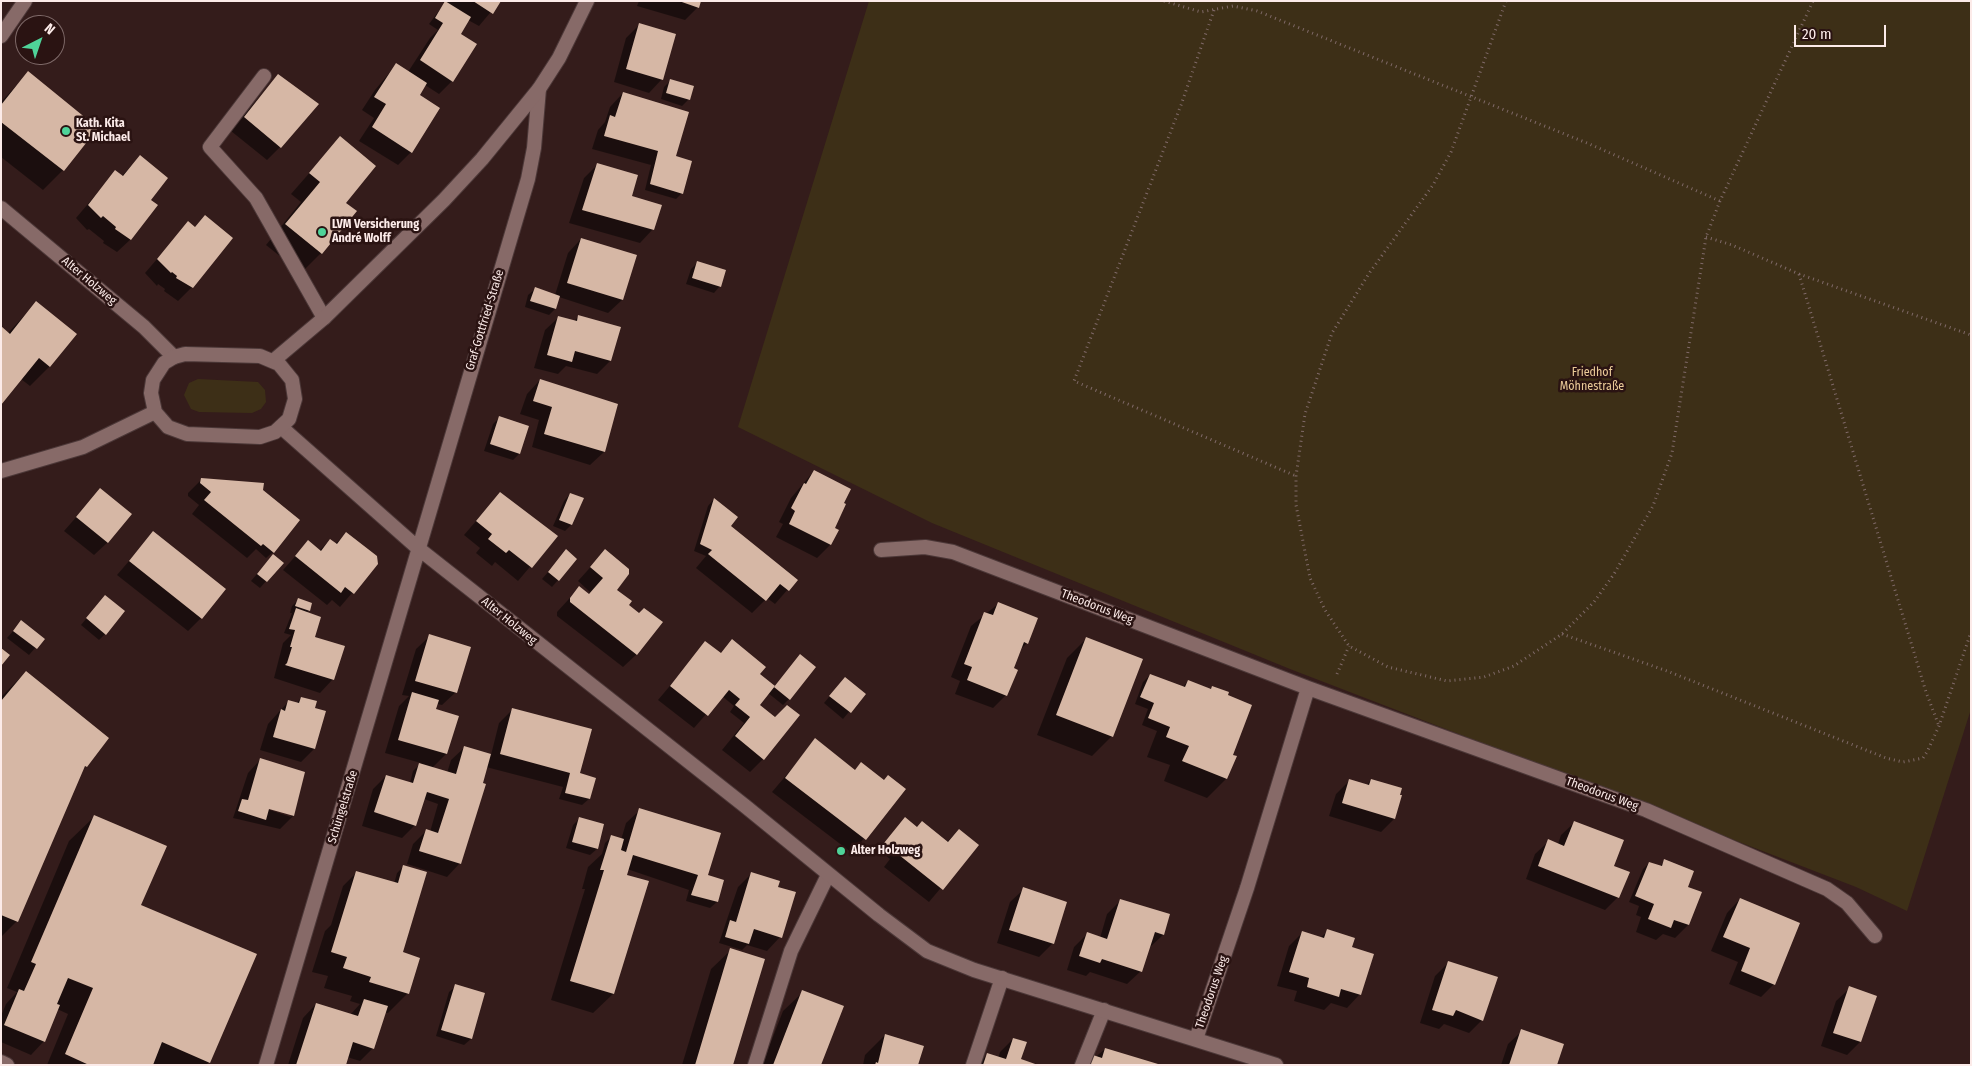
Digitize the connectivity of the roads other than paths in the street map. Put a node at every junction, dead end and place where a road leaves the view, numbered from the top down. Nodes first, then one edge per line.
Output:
1 (25, 1) edge
2 (587, 1) edge
3 (1, 36) edge
4 (264, 76) dead end
5 (539, 88) junction
6 (1, 208) edge
7 (324, 318) junction
8 (174, 356) junction
9 (273, 361) junction
10 (155, 412) junction
11 (281, 428) junction
12 (1, 471) edge
13 (420, 549) junction
14 (881, 550) dead end
15 (1308, 688) junction
16 (828, 875) junction
17 (1876, 936) dead end
18 (1002, 978) junction
19 (1104, 1010) junction
20 (1196, 1039) junction
21 (1, 1062) edge
22 (7, 1065) edge
23 (266, 1065) edge
24 (755, 1065) edge
25 (973, 1065) edge
26 (1082, 1065) edge
27 (1276, 1065) edge

1 - 3 street
2 - 5 street, Graf-Gottfried-Straße
4 - 7 street
5 - 7 street, Graf-Gottfried-Straße
5 - 13 street, Graf-Gottfried-Straße
6 - 8 street, Alter Holzweg
7 - 9 street, Graf-Gottfried-Straße
8 - 9 street
8 - 10 street
9 - 11 street
10 - 11 street
10 - 12 street
11 - 13 street, Alter Holzweg
13 - 16 street, Alter Holzweg
13 - 23 street, Schüngelstraße
14 - 15 street, Theodorus Weg
15 - 17 street, Theodorus Weg
15 - 20 street, Theodorus Weg
16 - 18 street, Alter Holzweg
16 - 24 street
18 - 19 street, Alter Holzweg
18 - 25 street
19 - 20 street, Alter Holzweg
19 - 26 street
20 - 27 street, Alter Holzweg
21 - 22 street

